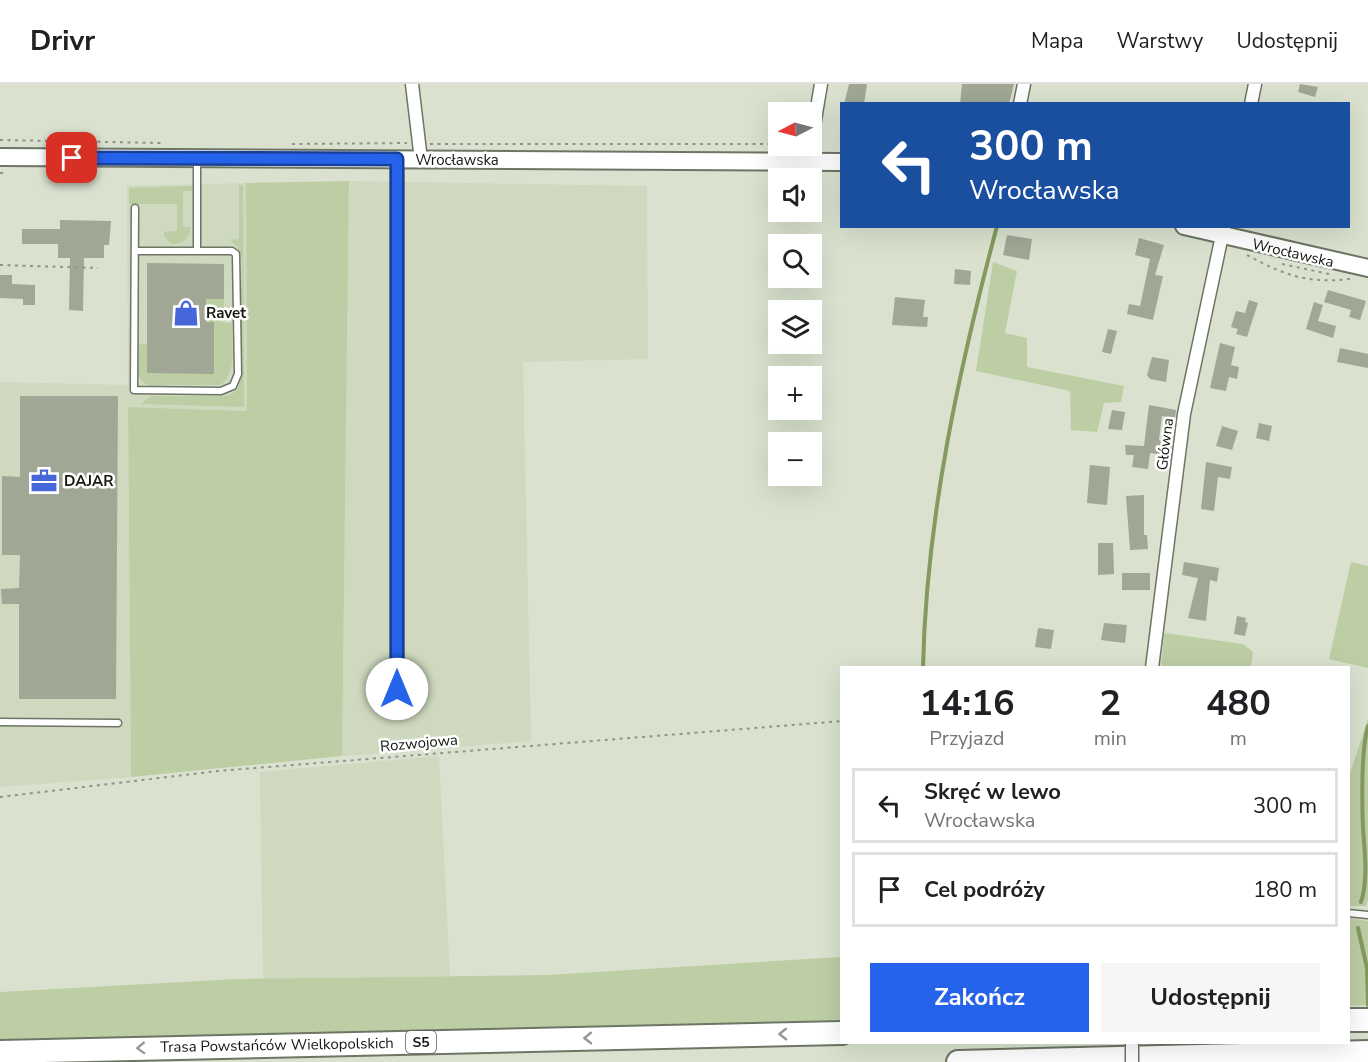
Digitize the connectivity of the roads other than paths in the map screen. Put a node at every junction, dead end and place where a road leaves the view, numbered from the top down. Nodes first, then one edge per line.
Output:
1 (412, 84) edge
2 (821, 84) edge
3 (1024, 84) edge
4 (1255, 84) edge
5 (818, 102) edge
6 (1020, 102) edge
7 (1251, 102) edge
8 (421, 152) junction
9 (768, 154) edge
10 (819, 156) edge
11 (197, 158) junction
12 (397, 159) junction
13 (840, 161) edge
14 (3, 165) edge
15 (135, 208) dead end
16 (1200, 228) edge
17 (1223, 231) edge
18 (135, 251) junction
19 (197, 251) junction
20 (1362, 273) edge
21 (1152, 666) edge
22 (397, 689) dead end
23 (0, 722) edge
24 (118, 723) dead end
25 (1350, 913) edge
26 (1368, 915) edge
27 (1350, 1020) edge
28 (1368, 1020) edge
29 (840, 1033) edge
30 (1132, 1044) edge
31 (0, 1052) edge
32 (1368, 1052) edge
33 (958, 1062) edge
34 (1132, 1062) edge

1 - 8 street
2 - 5 street
3 - 6 street
4 - 7 street
8 - 9 main road, Wrocławska
8 - 12 main road, Wrocławska
10 - 13 main road, Wrocławska
11 - 12 main road, Wrocławska
11 - 14 main road, Wrocławska
11 - 19 lane
12 - 22 street
15 - 18 lane
16 - 17 main road, Wrocławska
17 - 20 main road, Wrocławska
17 - 21 street, Główna
18 - 19 lane
18 - 19 lane
23 - 24 lane
25 - 26 lane
27 - 28 highway
29 -> 31 highway, Trasa Powstańców Wielkopolskich / S5
30 - 34 street, bridge
32 - 33 highway

